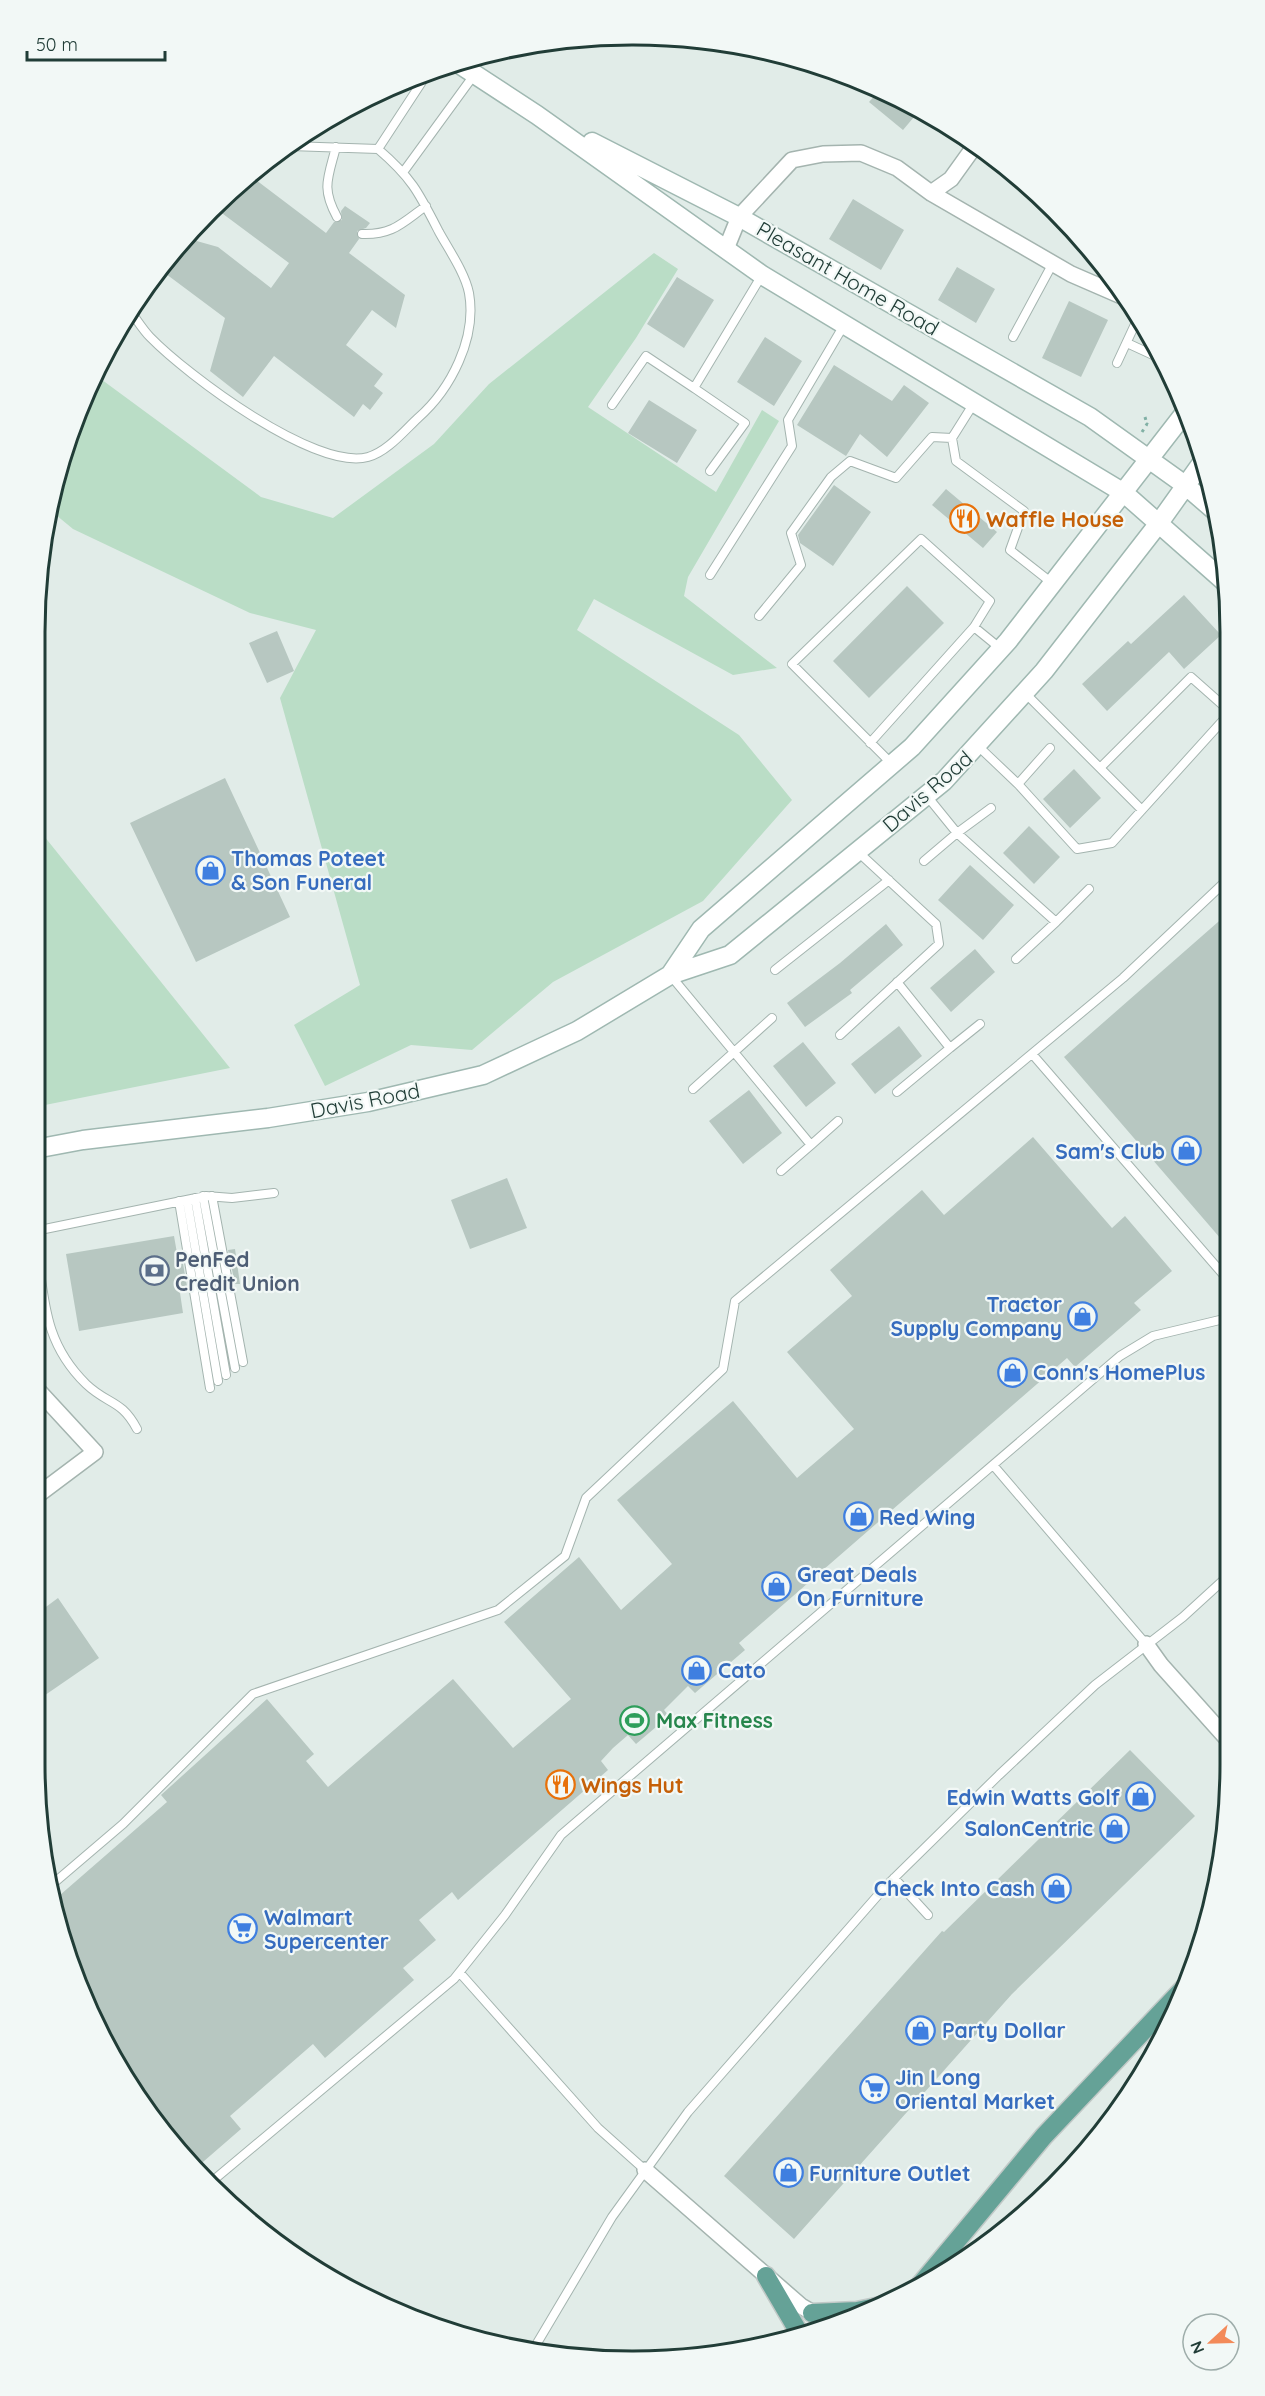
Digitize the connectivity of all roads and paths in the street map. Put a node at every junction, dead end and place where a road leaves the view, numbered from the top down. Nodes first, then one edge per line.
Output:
1 (467, 69) edge
2 (475, 74) junction
3 (420, 86) edge
4 (537, 115) junction
5 (303, 146) edge
6 (336, 147) junction
7 (378, 149) junction
8 (970, 152) edge
9 (404, 171) junction
10 (931, 193) junction
11 (426, 206) junction
12 (337, 217) dead end
13 (739, 217) junction
14 (362, 234) dead end
15 (726, 249) junction
16 (1053, 263) junction
17 (762, 275) junction
18 (1110, 290) edge
19 (136, 319) edge
20 (844, 324) junction
21 (1134, 327) edge
22 (1012, 336) dead end
23 (1126, 343) junction
24 (1148, 353) edge
25 (1117, 363) dead end
26 (694, 388) junction
27 (975, 401) junction
28 (612, 405) dead end
29 (1145, 417) dead end
30 (1180, 420) edge
31 (1146, 424) junction
32 (1156, 430) dead end
33 (1139, 436) dead end
34 (952, 438) junction
35 (1149, 460) junction
36 (1197, 470) edge
37 (711, 471) dead end
38 (1185, 485) junction
39 (1124, 493) junction
40 (1205, 503) edge
41 (1159, 523) junction
42 (710, 575) dead end
43 (1217, 575) edge
44 (1053, 584) junction
45 (759, 616) dead end
46 (974, 627) junction
47 (1001, 649) junction
48 (1025, 693) junction
49 (1220, 703) edge
50 (1220, 724) edge
51 (870, 743) junction
52 (978, 746) junction
53 (1050, 748) dead end
54 (892, 764) junction
55 (1100, 768) junction
56 (1018, 784) junction
57 (926, 795) junction
58 (991, 808) dead end
59 (1142, 810) junction
60 (957, 833) junction
61 (856, 850) junction
62 (924, 861) dead end
63 (889, 880) junction
64 (1220, 887) edge
65 (1089, 889) dead end
66 (1056, 922) junction
67 (1016, 959) dead end
68 (775, 970) dead end
69 (670, 975) junction
70 (897, 982) junction
71 (772, 1018) dead end
72 (980, 1024) dead end
73 (840, 1035) dead end
74 (950, 1048) junction
75 (735, 1053) junction
76 (1033, 1055) junction
77 (693, 1089) dead end
78 (897, 1092) dead end
79 (838, 1121) dead end
80 (811, 1145) junction
81 (45, 1147) edge
82 (781, 1171) dead end
83 (274, 1193) dead end
84 (195, 1198) junction
85 (45, 1229) edge
86 (1220, 1271) edge
87 (45, 1295) edge
88 (1220, 1320) edge
89 (243, 1362) dead end
90 (235, 1368) dead end
91 (226, 1375) dead end
92 (218, 1381) dead end
93 (210, 1388) dead end
94 (45, 1398) edge
95 (137, 1429) dead end
96 (993, 1465) junction
97 (45, 1490) edge
98 (1220, 1582) edge
99 (1146, 1644) junction
100 (1220, 1732) edge
101 (894, 1878) junction
102 (57, 1881) edge
103 (928, 1915) dead end
104 (460, 1972) junction
105 (1167, 2006) edge
106 (645, 2170) junction
107 (216, 2178) edge
108 (936, 2266) edge
109 (766, 2276) junction
110 (842, 2312) edge
111 (812, 2313) junction
112 (823, 2319) edge
113 (796, 2328) edge
114 (537, 2343) edge

1 - 2 main road, Pleasant Home Road
2 - 4 main road, Pleasant Home Road
2 - 9 lane
3 - 7 lane
4 - 13 main road, Pleasant Home Road
4 - 15 main road, Pleasant Home Road
5 - 6 lane
6 - 7 lane
6 - 12 lane
7 - 9 lane
8 - 10 street
9 - 11 lane
10 - 13 street
10 - 16 street
11 - 14 lane
11 - 19 lane
13 - 15 street
13 - 35 main road, Pleasant Home Road
15 - 17 main road, Pleasant Home Road
16 - 18 street
16 - 22 lane
17 - 20 main road, Pleasant Home Road
17 - 26 lane
20 - 27 main road, Pleasant Home Road
20 - 42 lane
21 - 23 lane
23 - 24 lane
23 - 25 lane
26 - 28 lane
26 - 37 lane
27 - 34 lane
27 - 39 main road, Pleasant Home Road
29 - 31 path
30 - 35 main road, Davis Road
31 - 32 path
31 - 33 path
34 - 44 lane
34 - 45 lane
35 - 38 main road, Pleasant Home Road
35 - 39 main road, Davis Road
36 - 38 main road, Davis Road
38 - 40 main road, Pleasant Home Road
38 - 41 main road, Davis Road
39 - 41 main road, Pleasant Home Road
39 - 44 main road, Davis Road
41 - 43 main road, Pleasant Home Road
41 - 48 main road, Davis Road
44 - 47 main road, Davis Road
46 - 47 lane
46 - 51 lane
46 - 51 lane
47 - 54 main road, Davis Road
48 - 52 main road, Davis Road
48 - 55 lane
49 - 55 lane
50 - 59 lane
51 - 54 lane
52 - 56 lane
52 - 57 main road, Davis Road
53 - 56 lane
54 - 69 main road, Davis Road
55 - 59 lane
56 - 59 lane
57 - 60 lane
57 - 61 main road, Davis Road
58 - 60 lane
60 - 62 lane
60 - 66 lane
61 - 63 lane
61 - 69 main road, Davis Road
63 - 68 lane
63 - 70 lane
64 - 76 lane
65 - 66 lane
66 - 67 lane
69 - 75 lane
69 - 81 main road, Davis Road
70 - 73 lane
70 - 74 lane
71 - 75 lane
72 - 74 lane
74 - 78 lane
75 - 77 lane
75 - 80 lane
76 - 86 lane
76 - 102 lane
79 - 80 lane
80 - 82 lane
83 - 84 lane
84 - 85 lane
84 - 89 lane
84 - 90 lane
84 - 91 lane
84 - 92 lane
84 - 93 lane
87 - 95 lane
88 - 96 lane
94 - 97 street
96 - 99 lane
96 - 104 lane
98 - 99 lane
99 - 100 street
99 - 101 lane
101 - 103 lane
101 - 106 lane
104 - 106 lane
104 - 107 lane
105 - 108 main road
106 - 109 street
106 - 114 lane
109 - 111 street
109 - 113 main road
110 - 111 main road
111 - 112 street

